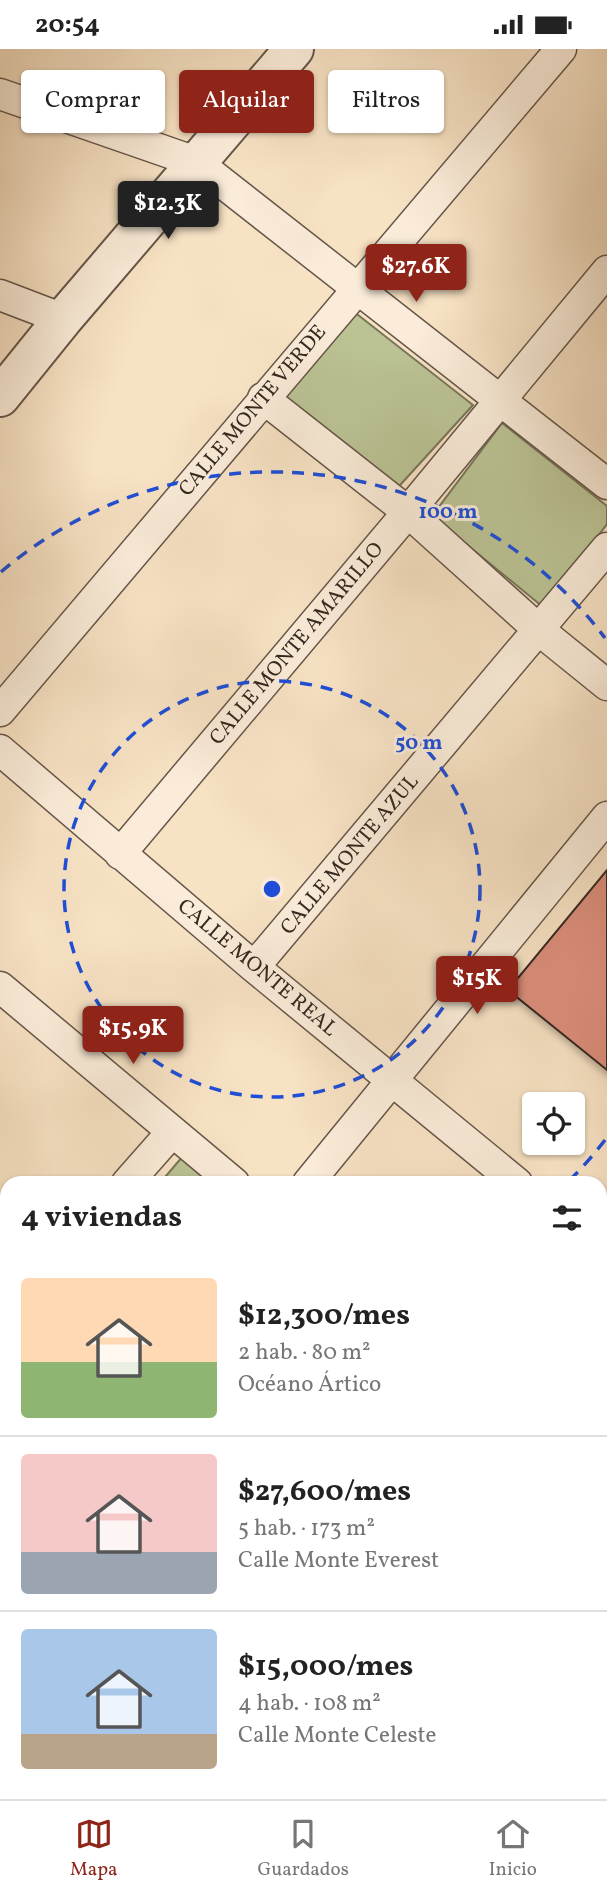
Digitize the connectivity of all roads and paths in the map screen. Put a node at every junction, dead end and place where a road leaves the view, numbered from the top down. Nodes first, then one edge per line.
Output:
1 (293, 49) edge
2 (561, 49) edge
3 (0, 94) edge
4 (196, 162) junction
5 (607, 271) edge
6 (357, 289) junction
7 (0, 295) edge
8 (63, 319) junction
9 (0, 397) edge
10 (263, 398) junction
11 (499, 400) junction
12 (607, 484) edge
13 (408, 512) junction
14 (607, 548) edge
15 (539, 630) junction
16 (607, 685) edge
17 (0, 711) edge
18 (0, 750) edge
19 (607, 817) edge
20 (120, 854) junction
21 (254, 967) junction
22 (0, 987) edge
23 (392, 1079) junction
24 (172, 1132) junction
25 (133, 1176) edge
26 (225, 1176) edge
27 (314, 1176) edge
28 (509, 1176) edge

1 - 4 street
2 - 6 street, CALLE MONTE VERDE
3 - 4 street
4 - 6 street
4 - 8 street
5 - 11 street, CALLE MONTE AMARILLO
6 - 10 street, CALLE MONTE VERDE
6 - 11 street
7 - 8 street
8 - 9 street
10 - 13 street
10 - 17 street, CALLE MONTE VERDE
11 - 12 street
11 - 13 street, CALLE MONTE AMARILLO
13 - 15 street
13 - 20 street, CALLE MONTE AMARILLO
14 - 15 street, CALLE MONTE AZUL
15 - 16 street
15 - 21 street, CALLE MONTE AZUL
18 - 20 street, CALLE MONTE REAL
19 - 23 street
20 - 21 street, CALLE MONTE REAL
21 - 23 street, CALLE MONTE REAL
22 - 24 street
23 - 27 street
23 - 28 street, CALLE MONTE REAL
24 - 25 street
24 - 26 street

